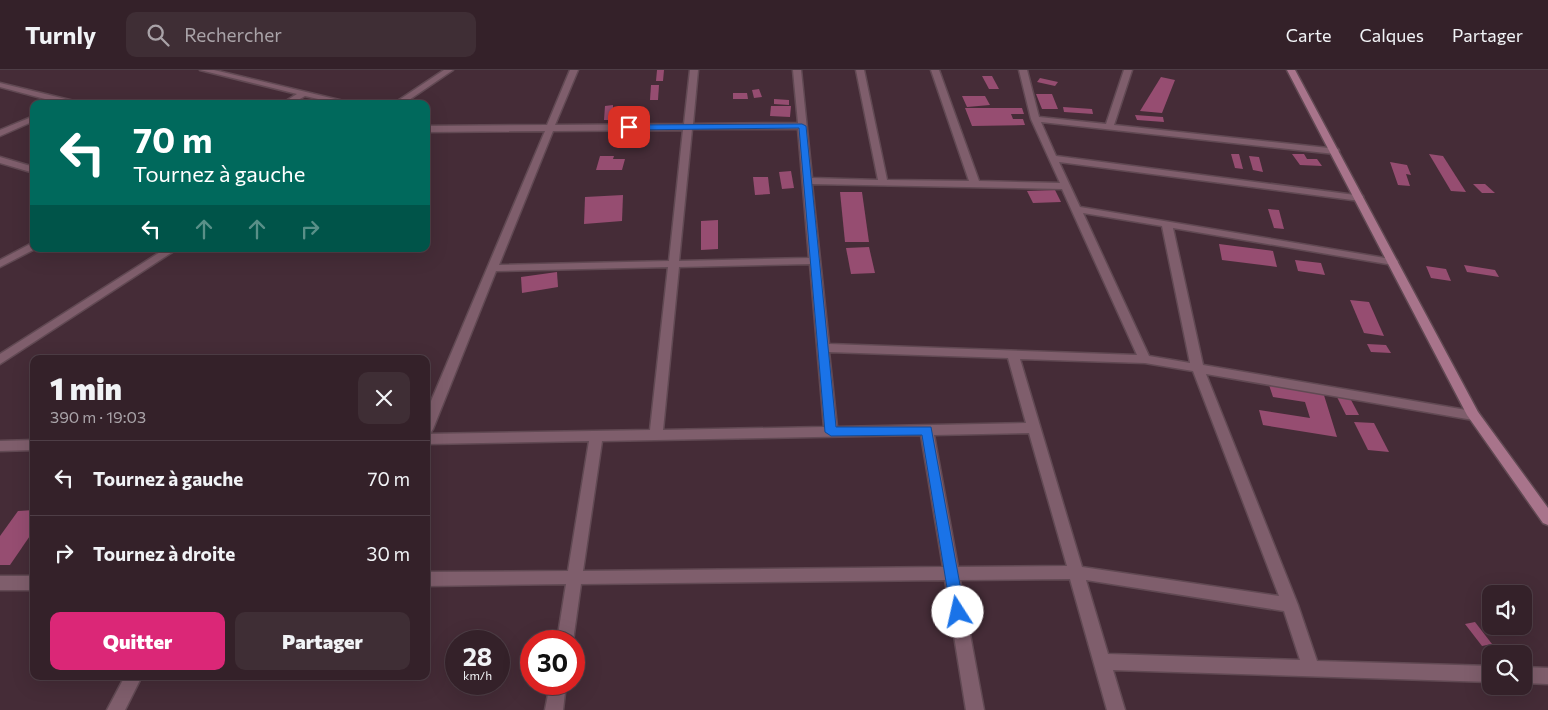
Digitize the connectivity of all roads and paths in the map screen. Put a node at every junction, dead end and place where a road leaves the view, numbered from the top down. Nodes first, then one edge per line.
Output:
1 (204, 70) edge
2 (449, 70) edge
3 (574, 70) edge
4 (694, 70) edge
5 (797, 70) edge
6 (860, 70) edge
7 (935, 70) edge
8 (1023, 70) edge
9 (1128, 70) edge
10 (1290, 70) edge
11 (0, 85) edge
12 (304, 93) junction
13 (58, 100) edge
14 (292, 100) edge
15 (335, 100) edge
16 (403, 100) edge
17 (1035, 119) junction
18 (30, 120) edge
19 (802, 126) junction
20 (688, 127) junction
21 (1109, 127) junction
22 (550, 128) junction
23 (430, 129) edge
24 (0, 133) edge
25 (1335, 151) junction
26 (1053, 158) junction
27 (0, 160) edge
28 (30, 169) edge
29 (807, 181) junction
30 (883, 182) junction
31 (975, 184) junction
32 (1066, 186) junction
33 (1360, 198) junction
34 (1076, 209) junction
35 (1167, 224) junction
36 (30, 247) edge
37 (167, 252) edge
38 (815, 261) junction
39 (1393, 262) junction
40 (0, 264) edge
41 (674, 264) junction
42 (492, 268) junction
43 (823, 348) junction
44 (1013, 355) junction
45 (0, 360) edge
46 (1145, 360) junction
47 (1197, 367) junction
48 (1473, 415) junction
49 (430, 420) edge
50 (1034, 428) junction
51 (927, 430) junction
52 (831, 432) junction
53 (656, 435) junction
54 (596, 436) junction
55 (430, 439) edge
56 (30, 445) edge
57 (0, 446) edge
58 (1548, 519) edge
59 (1075, 572) junction
60 (952, 573) junction
61 (574, 577) junction
62 (430, 579) edge
63 (0, 583) edge
64 (30, 583) edge
65 (1290, 605) junction
66 (567, 630) edge
67 (1102, 662) junction
68 (1311, 668) junction
69 (1482, 674) edge
70 (1532, 675) edge
71 (1548, 676) edge
72 (132, 680) edge
73 (556, 695) edge
74 (116, 710) edge
75 (554, 710) edge
76 (975, 710) edge
77 (1116, 710) edge

1 - 12 street
2 - 16 street
3 - 22 street
4 - 20 street
5 - 19 street
6 - 30 street
7 - 31 street
8 - 17 street
9 - 21 street
10 - 25 street
11 - 13 street
12 - 14 street
12 - 15 street
17 - 21 street
17 - 26 street
18 - 24 street
19 - 20 street
19 - 29 street
20 - 22 street
20 - 41 street
21 - 25 street
22 - 23 street
22 - 42 street
25 - 33 street
26 - 32 street
26 - 33 street
27 - 28 street
29 - 30 street
29 - 38 street
30 - 31 street
31 - 32 street
32 - 34 street
33 - 39 street
34 - 35 street
34 - 46 street
35 - 39 street
35 - 47 street
36 - 40 street
37 - 45 street
38 - 41 street
38 - 43 street
39 - 48 street
41 - 42 street
41 - 53 street
42 - 49 street
43 - 44 street
43 - 52 street
44 - 46 street
44 - 50 street
46 - 47 street
47 - 48 street
47 - 65 street
48 - 58 street
50 - 51 street
50 - 59 street
51 - 52 street
51 - 60 street
52 - 53 street
53 - 54 street
54 - 55 street
54 - 61 street
56 - 57 street
59 - 60 street
59 - 65 street
59 - 67 street
60 - 61 street
60 - 76 street
61 - 62 street
61 - 66 street
63 - 64 street
65 - 68 street
67 - 68 street
67 - 77 street
68 - 69 street
70 - 71 street
72 - 74 street
73 - 75 street

